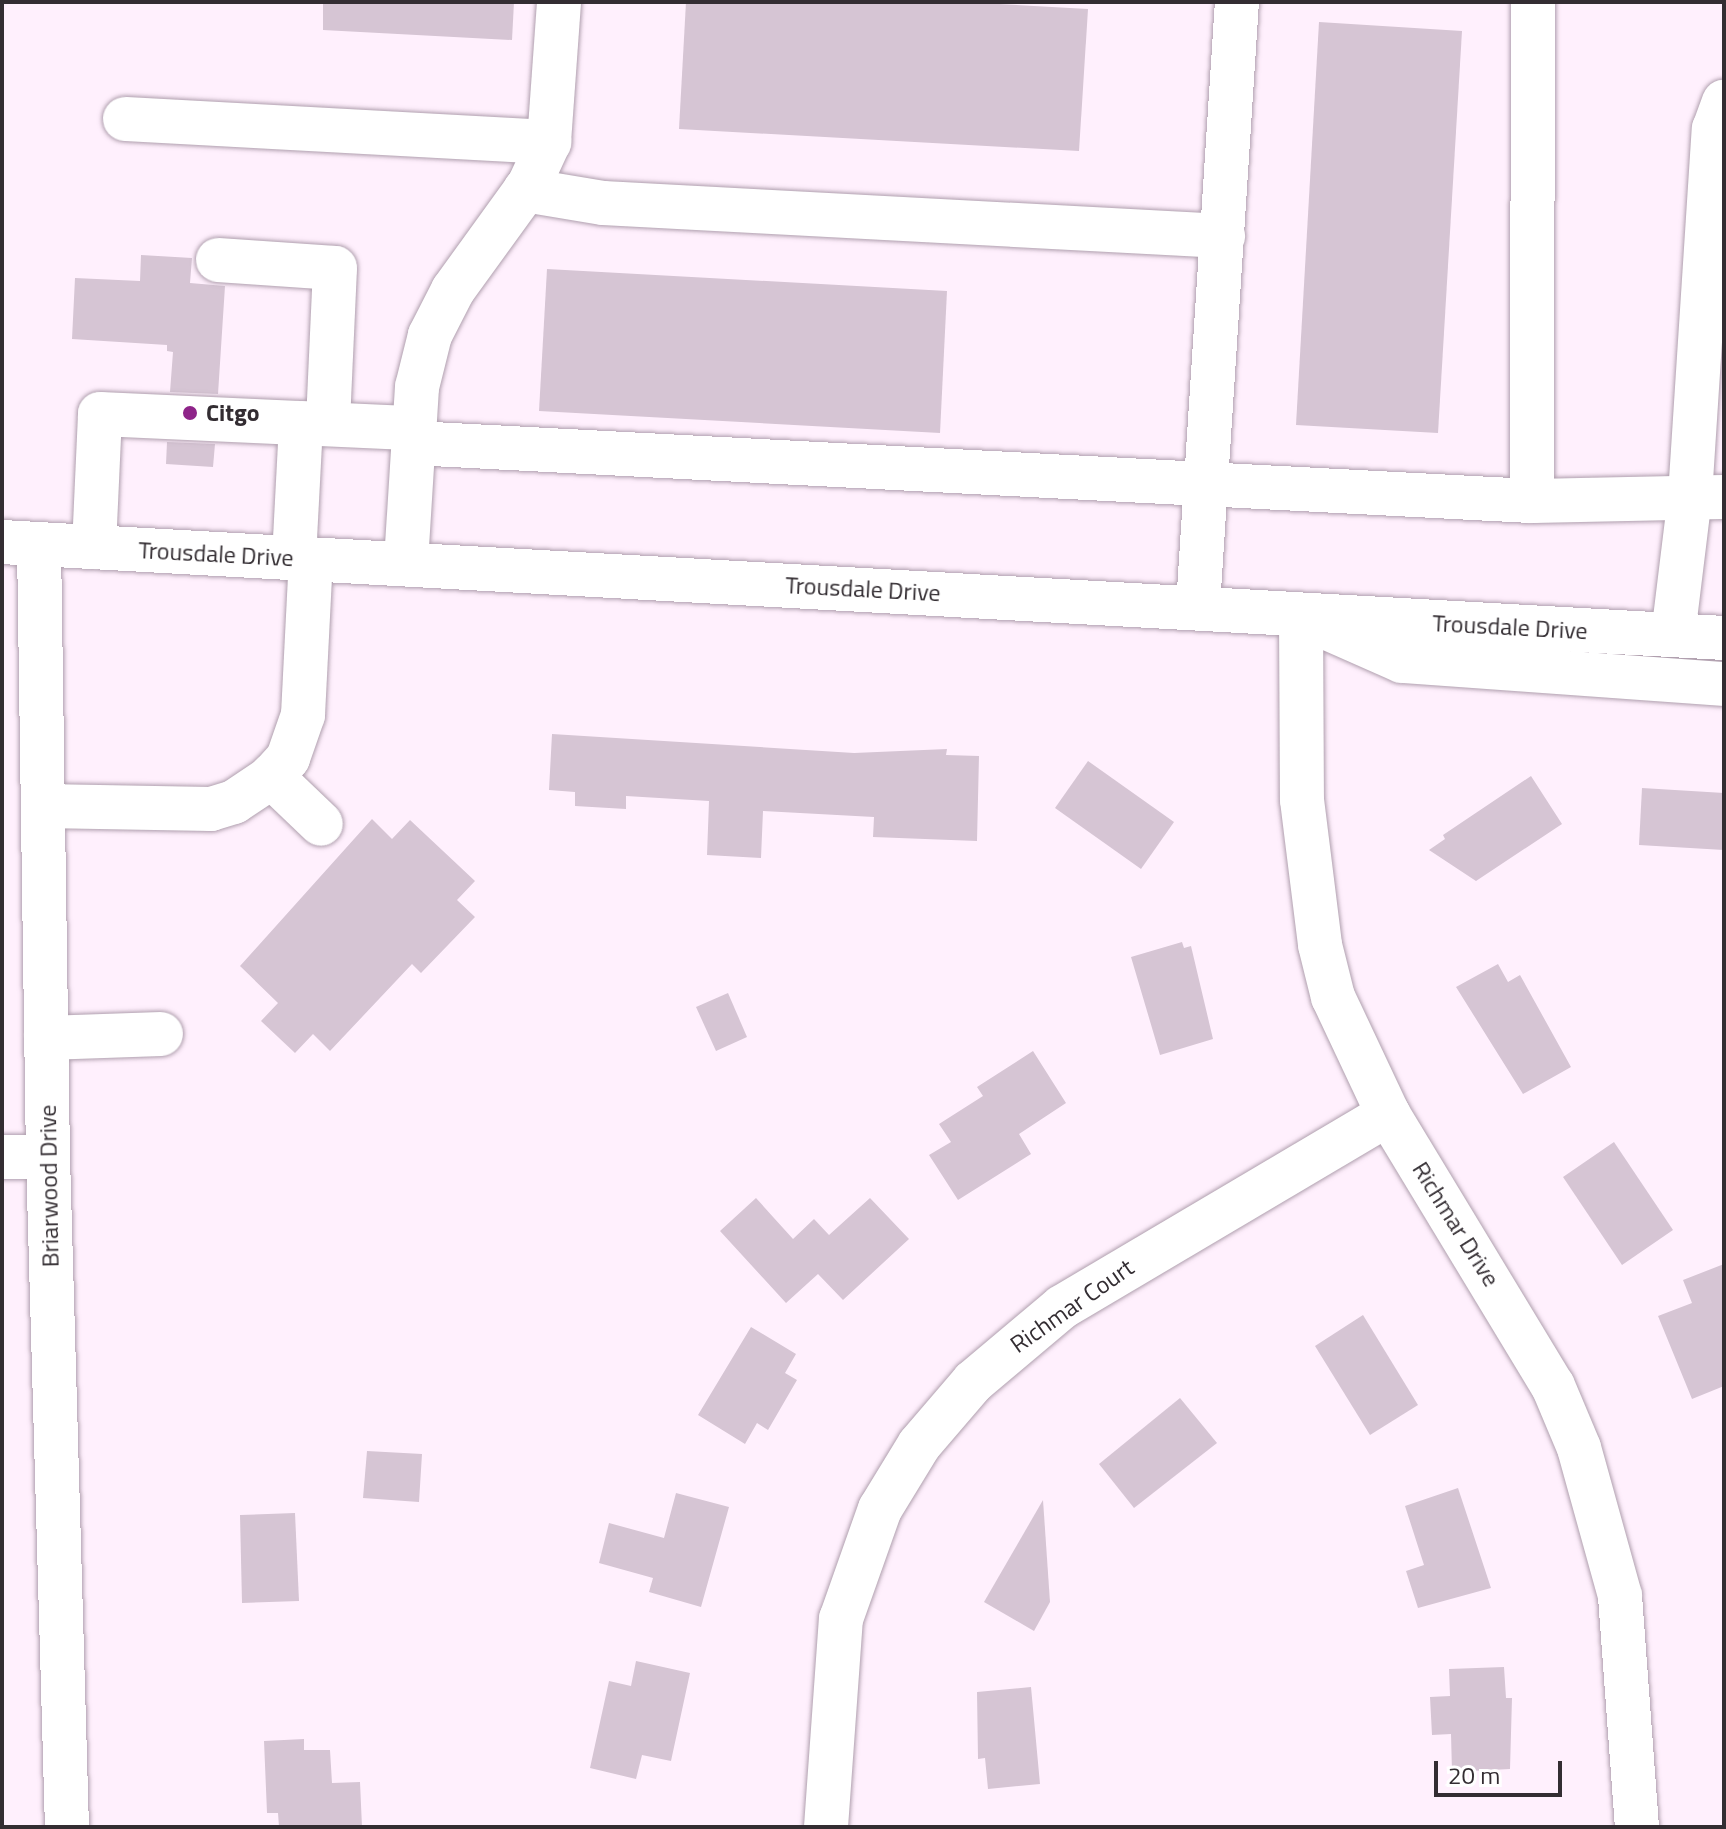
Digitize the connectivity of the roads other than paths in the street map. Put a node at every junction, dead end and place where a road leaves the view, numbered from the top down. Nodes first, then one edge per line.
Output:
1 (559, 2) edge
2 (1237, 2) edge
3 (1533, 2) edge
4 (1724, 102) edge
5 (125, 119) dead end
6 (549, 142) junction
7 (525, 190) junction
8 (1223, 236) junction
9 (218, 260) dead end
10 (314, 424) junction
11 (414, 436) junction
12 (1206, 487) junction
13 (1707, 497) edge
14 (1532, 501) junction
15 (21, 543) edge
16 (94, 547) junction
17 (303, 559) junction
18 (406, 564) junction
19 (1198, 606) junction
20 (1301, 616) junction
21 (1673, 635) junction
22 (1724, 638) edge
23 (1724, 684) edge
24 (271, 776) junction
25 (43, 806) junction
26 (321, 824) dead end
27 (161, 1034) dead end
28 (46, 1038) junction
29 (1388, 1114) junction
30 (2, 1157) edge
31 (48, 1157) junction
32 (67, 1827) edge
33 (826, 1827) edge
34 (1637, 1827) edge

1 - 6 street
2 - 8 street
3 - 14 street
4 - 13 street
5 - 6 street
6 - 7 street
7 - 8 street
7 - 11 street
8 - 12 street
9 - 10 street
10 - 11 street
10 - 16 street
10 - 17 street
11 - 12 street
11 - 18 street
12 - 14 street
12 - 19 street
13 - 14 street
13 - 21 street
15 - 16 street, Trousdale Drive
15 - 25 street, Briarwood Drive
16 - 17 street, Trousdale Drive
17 - 18 street, Trousdale Drive
17 - 24 street
18 - 19 street, Trousdale Drive
19 - 20 street, Trousdale Drive
20 - 21 street, Trousdale Drive
20 - 23 street
20 - 29 street, Richmar Drive
21 - 22 street, Trousdale Drive
24 - 25 street
24 - 26 street
25 - 28 street, Briarwood Drive
27 - 28 street
28 - 31 street, Briarwood Drive
29 - 33 street, Richmar Court
29 - 34 street, Richmar Drive
30 - 31 street
31 - 32 street, Briarwood Drive

